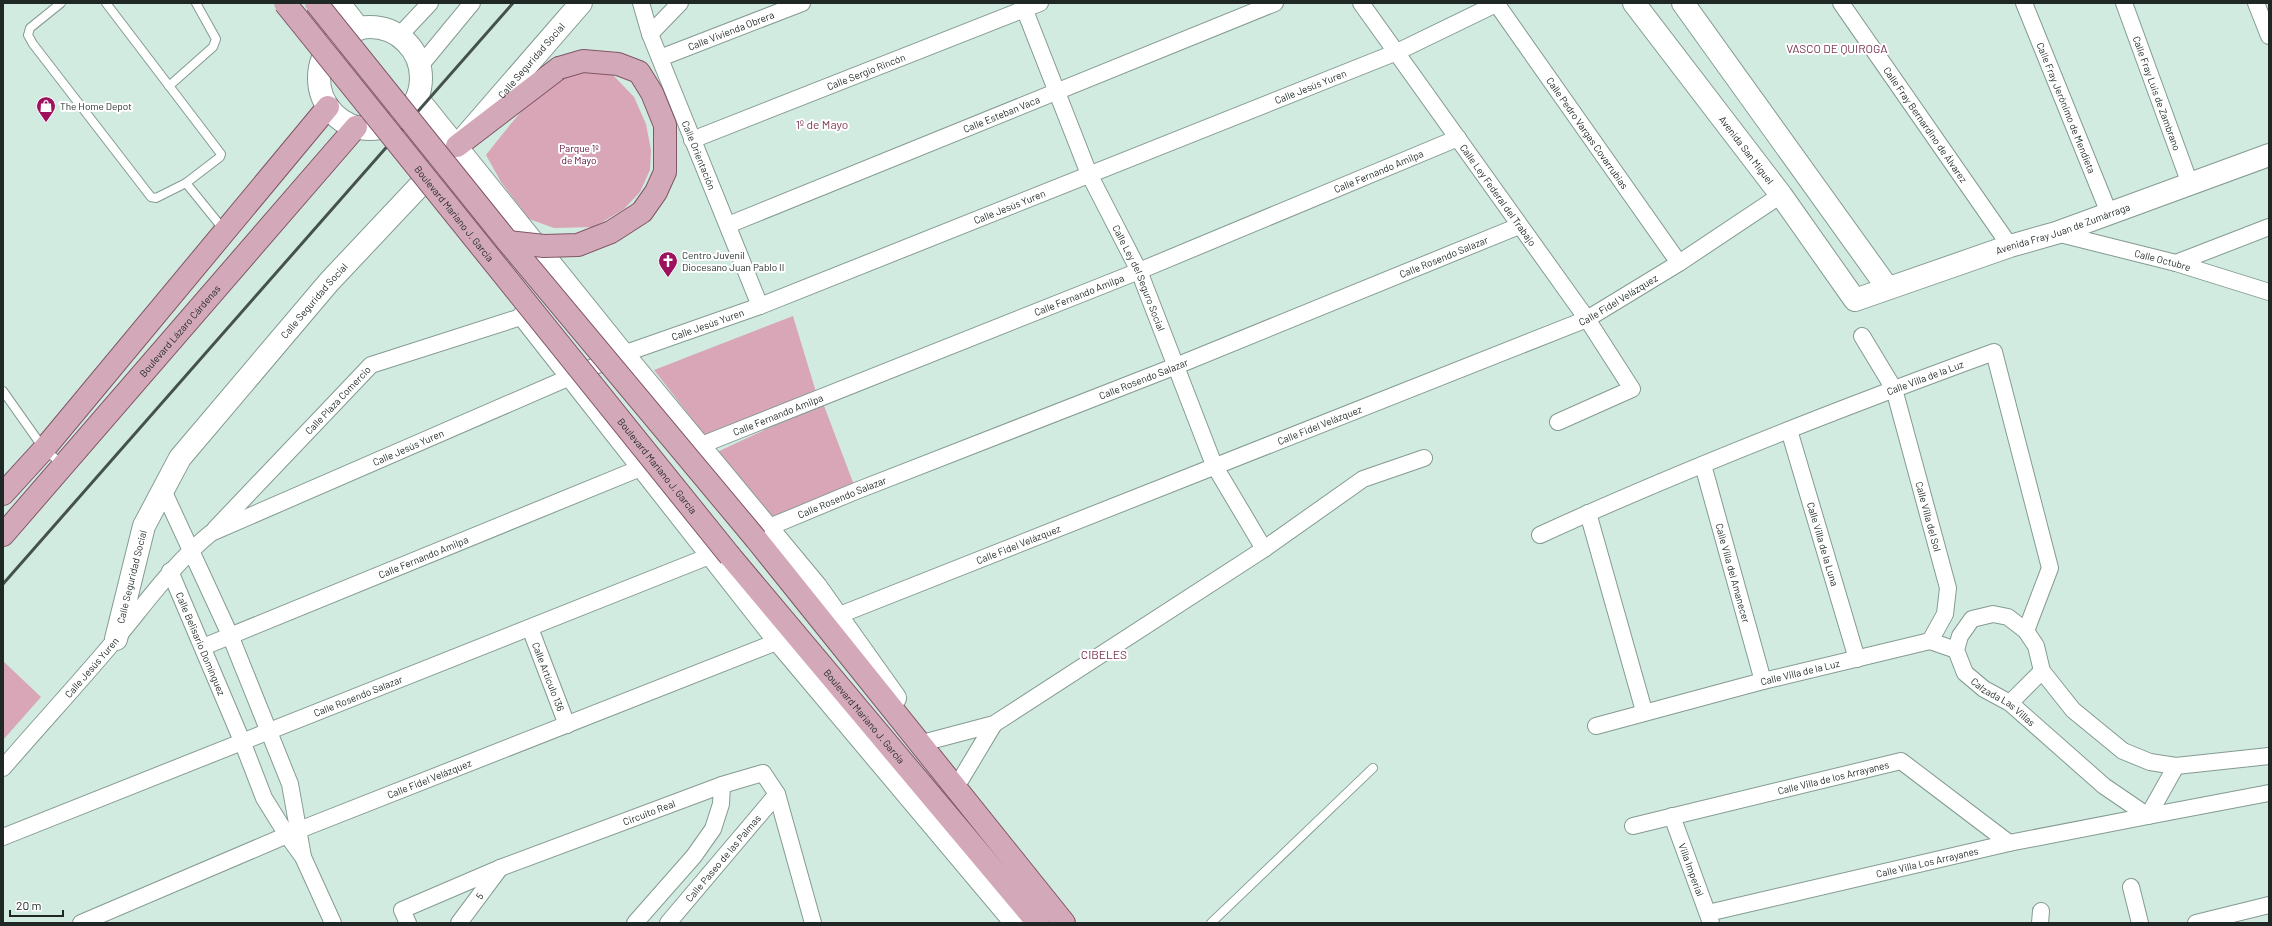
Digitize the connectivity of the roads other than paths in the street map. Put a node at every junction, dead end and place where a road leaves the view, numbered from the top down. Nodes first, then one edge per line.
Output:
1 (61, 3) edge
2 (106, 3) edge
3 (196, 3) edge
4 (303, 3) edge
5 (316, 3) edge
6 (339, 3) edge
7 (430, 3) edge
8 (472, 3) edge
9 (581, 3) edge
10 (641, 3) edge
11 (680, 3) edge
12 (802, 3) edge
13 (1040, 3) edge
14 (1275, 3) edge
15 (1361, 3) edge
16 (1497, 3) edge
17 (1634, 3) edge
18 (1683, 3) edge
19 (1841, 3) edge
20 (2024, 3) edge
21 (2124, 3) edge
22 (2256, 3) edge
23 (281, 5) edge
24 (1023, 6) edge
25 (359, 29) junction
26 (650, 34) junction
27 (399, 36) junction
28 (2269, 36) edge
29 (1397, 52) junction
30 (660, 58) junction
31 (322, 60) junction
32 (420, 66) junction
33 (169, 86) junction
34 (1057, 92) junction
35 (417, 98) junction
36 (328, 107) junction
37 (356, 127) junction
38 (378, 128) junction
39 (1458, 138) junction
40 (692, 140) junction
41 (457, 146) junction
42 (2269, 155) edge
43 (1089, 174) junction
44 (186, 183) junction
45 (420, 184) junction
46 (2190, 184) junction
47 (1781, 195) junction
48 (2108, 213) junction
49 (728, 225) junction
50 (1519, 226) junction
51 (2269, 227) edge
52 (225, 231) junction
53 (2056, 233) junction
54 (508, 242) junction
55 (2010, 246) junction
56 (1679, 263) junction
57 (2176, 263) junction
58 (1139, 271) junction
59 (1887, 287) junction
60 (2269, 292) edge
61 (1855, 300) joint
62 (760, 306) junction
63 (524, 316) junction
64 (1587, 318) junction
65 (1862, 336) dead end
66 (623, 354) junction
67 (1176, 366) junction
68 (571, 377) junction
69 (1894, 389) junction
70 (3, 392) edge
71 (1558, 422) dead end
72 (1789, 430) junction
73 (699, 446) junction
74 (44, 449) junction
75 (1424, 458) dead end
76 (1214, 465) junction
77 (1702, 465) junction
78 (64, 466) junction
79 (643, 467) junction
80 (163, 490) junction
81 (3, 494) edge
82 (1588, 513) junction
83 (211, 533) junction
84 (762, 534) junction
85 (3, 535) edge
86 (1540, 535) dead end
87 (190, 550) junction
88 (1264, 550) junction
89 (721, 555) junction
90 (170, 571) junction
91 (204, 578) junction
92 (180, 590) junction
93 (837, 616) junction
94 (530, 628) junction
95 (2026, 631) junction
96 (230, 635) junction
97 (116, 639) junction
98 (779, 641) junction
99 (1930, 641) junction
100 (203, 647) junction
101 (1956, 650) junction
102 (1857, 659) junction
103 (2042, 671) junction
104 (1763, 681) junction
105 (2010, 703) junction
106 (1644, 711) junction
107 (994, 724) junction
108 (567, 725) junction
109 (1596, 726) dead end
110 (270, 731) junction
111 (242, 741) junction
112 (926, 742) junction
113 (2269, 756) edge
114 (2176, 766) junction
115 (3, 768) edge
116 (1373, 768) dead end
117 (958, 784) junction
118 (722, 785) junction
119 (2269, 793) edge
120 (777, 794) junction
121 (1672, 816) junction
122 (2148, 816) junction
123 (1633, 826) dead end
124 (990, 832) junction
125 (293, 833) junction
126 (3, 837) edge
127 (2009, 843) junction
128 (500, 868) junction
129 (2131, 887) dead end
130 (2269, 905) edge
131 (1709, 918) edge
132 (81, 923) edge
133 (333, 923) edge
134 (408, 923) edge
135 (458, 923) edge
136 (635, 923) edge
137 (668, 923) edge
138 (813, 923) edge
139 (1016, 923) edge
140 (1038, 923) edge
141 (1064, 923) edge
142 (1211, 923) edge
143 (2140, 923) edge
144 (2196, 923) edge

1 - 44 lane
2 - 33 lane
3 - 33 lane
4 - 23 street
5 - 54 main road, bridge
6 - 25 street
7 - 27 street
8 - 32 street
9 - 41 street, Calle Seguridad Social
10 - 26 street, Calle Orientación
11 - 26 street
12 - 30 street, Calle Vivienda Obrera
13 - 24 street, Calle Sergio Rincón
14 - 34 street, Calle Esteban Vaca
15 - 29 street, Calle Ley Federal del Trabajo
16 - 29 street, Calle Jesús Yuren
16 - 56 street, Calle Pedro Vargas Covarrubias
17 - 47 street, Avenida San Miguel
18 - 59 street
19 - 55 street, Calle Fray Bernardino de Álvarez
20 - 48 street, Calle Fray Jerónimo de Mendieta
21 - 46 street, Calle Fray Luis de Zambrano
22 - 28 street
23 - 31 street
23 - 89 main road, Boulevard Mariano J. García, bridge
24 - 34 street, Calle Ley del Seguro Social
24 - 40 street, Calle Sergio Rincón
25 - 27 street
25 - 31 street
26 - 30 street, Calle Orientación
27 - 32 street
29 - 39 street, Calle Ley Federal del Trabajo
29 - 43 street, Calle Jesús Yuren
30 - 40 street, Calle Orientación
31 - 36 street
32 - 35 street
33 - 44 lane
34 - 43 street, Calle Ley del Seguro Social
34 - 49 street, Calle Esteban Vaca
35 - 38 street
35 - 41 street
36 - 37 street
36 - 52 main road
37 - 38 street
37 - 78 main road, Boulevard Lázaro Cárdenas
38 - 45 street
39 - 50 street, Calle Ley Federal del Trabajo
39 - 58 street, Calle Fernando Amilpa
40 - 49 street, Calle Orientación
41 - 45 street, Calle Seguridad Social
41 - 54 main road, bridge
41 - 66 street
42 - 46 street, Avenida Fray Juan de Zumárraga
43 - 58 street, Calle Ley del Seguro Social
43 - 62 street, Calle Jesús Yuren
44 - 52 lane
45 - 63 street
45 - 80 street, Calle Seguridad Social
46 - 48 street, Avenida Fray Juan de Zumárraga
47 - 56 street, Calle Fidel Velázquez
47 - 61 street, Avenida San Miguel
48 - 53 street, Avenida Fray Juan de Zumárraga
49 - 62 street, Calle Orientación
50 - 64 street, Calle Ley Federal del Trabajo
50 - 67 street, Calle Rosendo Salazar
51 - 57 street
52 - 74 main road
53 - 55 street, Avenida Fray Juan de Zumárraga
53 - 57 street, Calle Octubre
54 - 84 main road, bridge
55 - 59 street, Avenida Fray Juan de Zumárraga
56 - 64 street, Calle Fidel Velázquez
57 - 60 street, Calle Octubre
58 - 67 street, Calle Ley del Seguro Social
58 - 73 street, Calle Fernando Amilpa
59 - 61 street, Avenida Fray Juan de Zumárraga
62 - 66 street, Calle Jesús Yuren
63 - 68 street
63 - 83 street, Calle Plaza Comercio
64 - 71 street, Calle Ley Federal del Trabajo
64 - 76 street, Calle Fidel Velázquez
65 - 69 street, Calle Villa del Sol
66 - 68 street, Calle Jesús Yuren
66 - 73 street
67 - 76 street, Calle Ley del Seguro Social
67 - 84 street, Calle Rosendo Salazar
68 - 79 street
68 - 83 street, Calle Jesús Yuren
69 - 72 street, Calle Villa de la Luz
69 - 95 street, Calle Villa de la Luz
69 - 99 street, Calle Villa del Sol
70 - 74 lane
72 - 77 street, Calle Villa de la Luz
72 - 102 street, Calle Villa de la Luna
73 - 84 street
74 - 78 lane
74 - 81 main road
75 - 88 street
76 - 88 street, Calle Ley del Seguro Social
76 - 93 street, Calle Fidel Velázquez
77 - 82 street, Calle Villa de la Luz
77 - 104 street, Calle Villa del Amanecer
78 - 85 main road, Boulevard Lázaro Cárdenas
79 - 89 street
79 - 96 street, Calle Fernando Amilpa
80 - 87 street
80 - 97 street, Calle Seguridad Social
82 - 86 street, Calle Villa de la Luz
82 - 106 street
83 - 87 street, Calle Jesús Yuren
84 - 93 street
84 - 124 main road
87 - 90 street, Calle Jesús Yuren
87 - 91 street
88 - 107 street
89 - 94 street, Calle Rosendo Salazar
89 - 98 street
89 - 140 main road, Boulevard Mariano J. García
90 - 92 street
90 - 97 street, Calle Jesús Yuren
91 - 92 street, Calle Belisario Domínguez
91 - 96 street, Calle Belisario Domínguez
92 - 100 street, Calle Belisario Domínguez
93 - 112 street
94 - 108 street, Calle Artículo 136
94 - 110 street, Calle Rosendo Salazar
95 - 101 street
95 - 103 street
96 - 100 street, Calle Fernando Amilpa
96 - 110 street, Calle Belisario Domínguez
97 - 115 street, Calle Jesús Yuren
98 - 108 street, Calle Fidel Velázquez
98 - 139 street
99 - 101 street
99 - 102 street, Calle Villa de la Luz
100 - 111 street, Calle Belisario Domínguez
101 - 105 street, Calzada Las Villas
102 - 104 street, Calle Villa de la Luz
103 - 105 street
103 - 114 street
104 - 106 street, Calle Villa de la Luz
105 - 122 street, Calzada Las Villas
106 - 109 street, Calle Villa de la Luz
107 - 112 street
107 - 117 street
108 - 125 street, Calle Fidel Velázquez
110 - 111 street, Calle Rosendo Salazar
110 - 125 street, Calle Belisario Domínguez
111 - 125 street, Calle Belisario Domínguez
111 - 126 street, Calle Rosendo Salazar
112 - 117 street
113 - 114 street
114 - 122 street
116 - 142 lane
117 - 124 street
118 - 120 street, Circuito Real
118 - 128 street, Circuito Real
118 - 136 street
119 - 122 street
120 - 137 street, Calle Paseo de las Palmas
120 - 138 street, Circuito Real
121 - 123 street, Calle Villa de los Arrayanes
121 - 127 street, Calle Villa de los Arrayanes
121 - 131 street, Villa Imperial
122 - 127 street, Calle Villa Los Arrayanes
124 - 141 main road
125 - 132 street, Calle Fidel Velázquez
125 - 133 street, Calle Belisario Domínguez
127 - 131 street, Calle Villa Los Arrayanes
128 - 134 street, Circuito Real
128 - 135 street, 5
129 - 143 street
130 - 144 street

